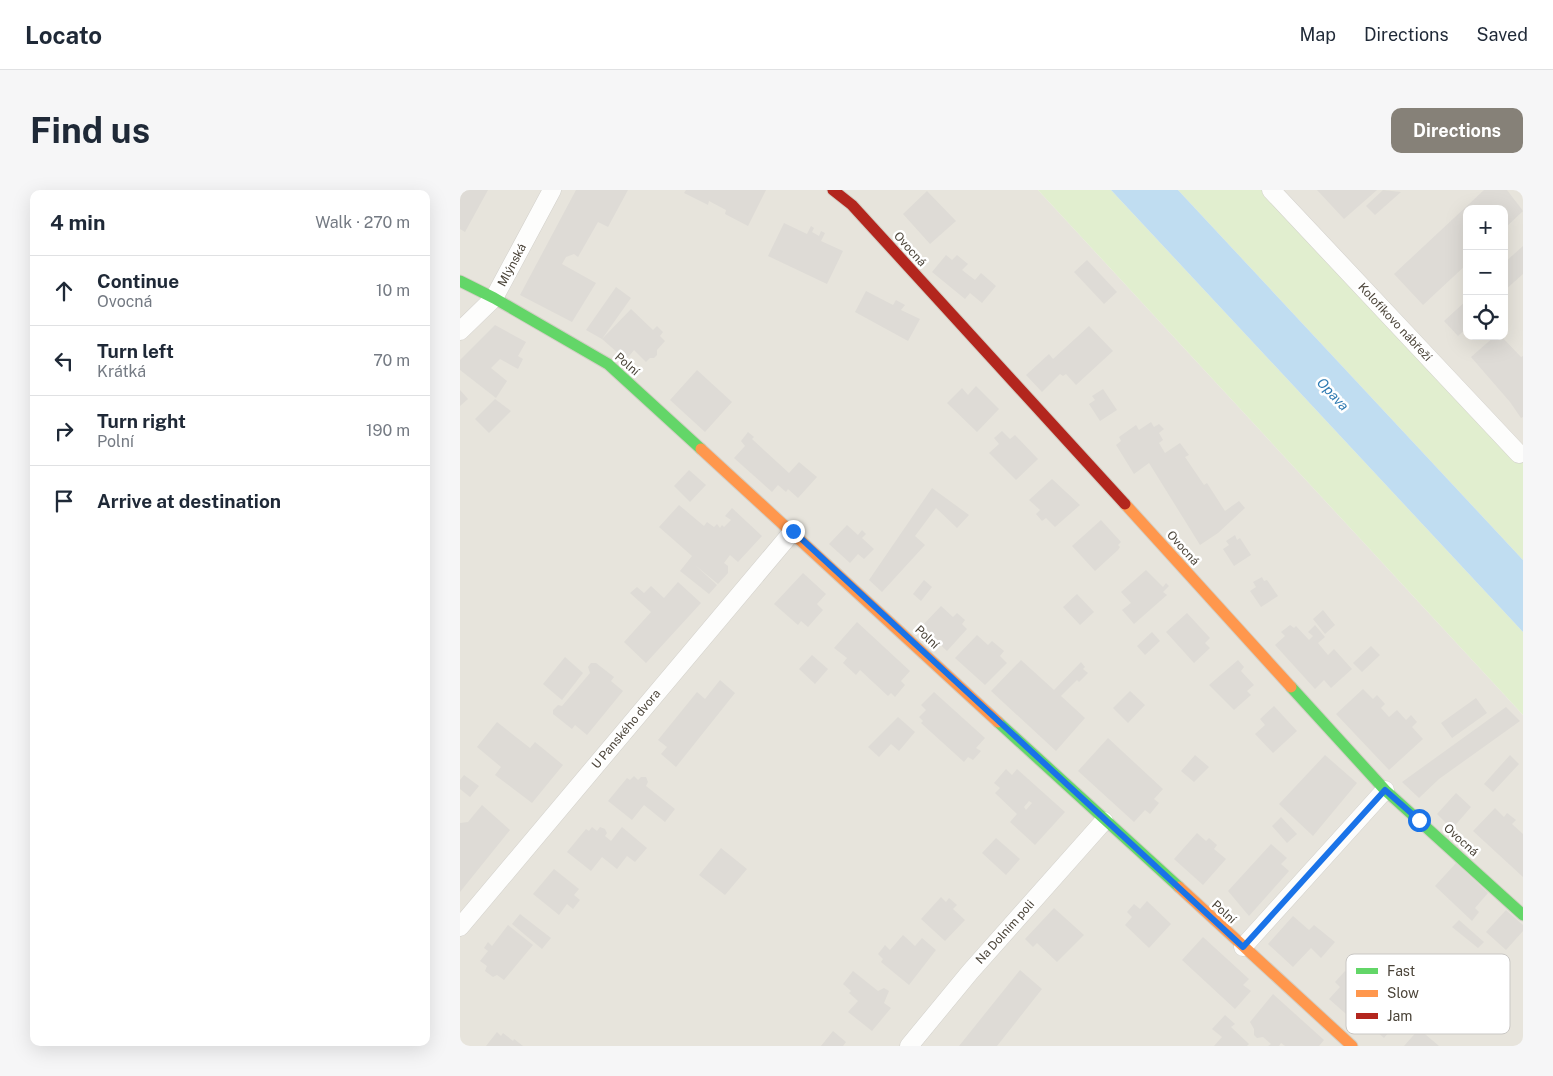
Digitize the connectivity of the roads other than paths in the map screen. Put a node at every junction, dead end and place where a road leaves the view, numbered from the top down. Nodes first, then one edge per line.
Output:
1 (552, 190) edge
2 (833, 190) edge
3 (1271, 190) edge
4 (460, 281) edge
5 (494, 298) junction
6 (460, 330) edge
7 (1519, 454) dead end
8 (793, 531) junction
9 (1385, 790) junction
10 (1104, 821) junction
11 (1523, 915) edge
12 (460, 927) edge
13 (1243, 947) junction
14 (909, 1046) edge
15 (1352, 1046) edge

1 - 5 street, Mlýnská
2 - 9 street, Ovocná
3 - 7 street, Kolofíkovo nábřeží
4 - 5 street, Polní
5 - 6 street, Mlýnská
5 - 8 street, Polní
8 - 10 street, Polní
8 - 12 street, U Panského dvora
9 - 11 street, Ovocná
9 - 13 street
10 - 13 street, Polní
10 - 14 street, Na Dolním poli
13 - 15 street, Polní

